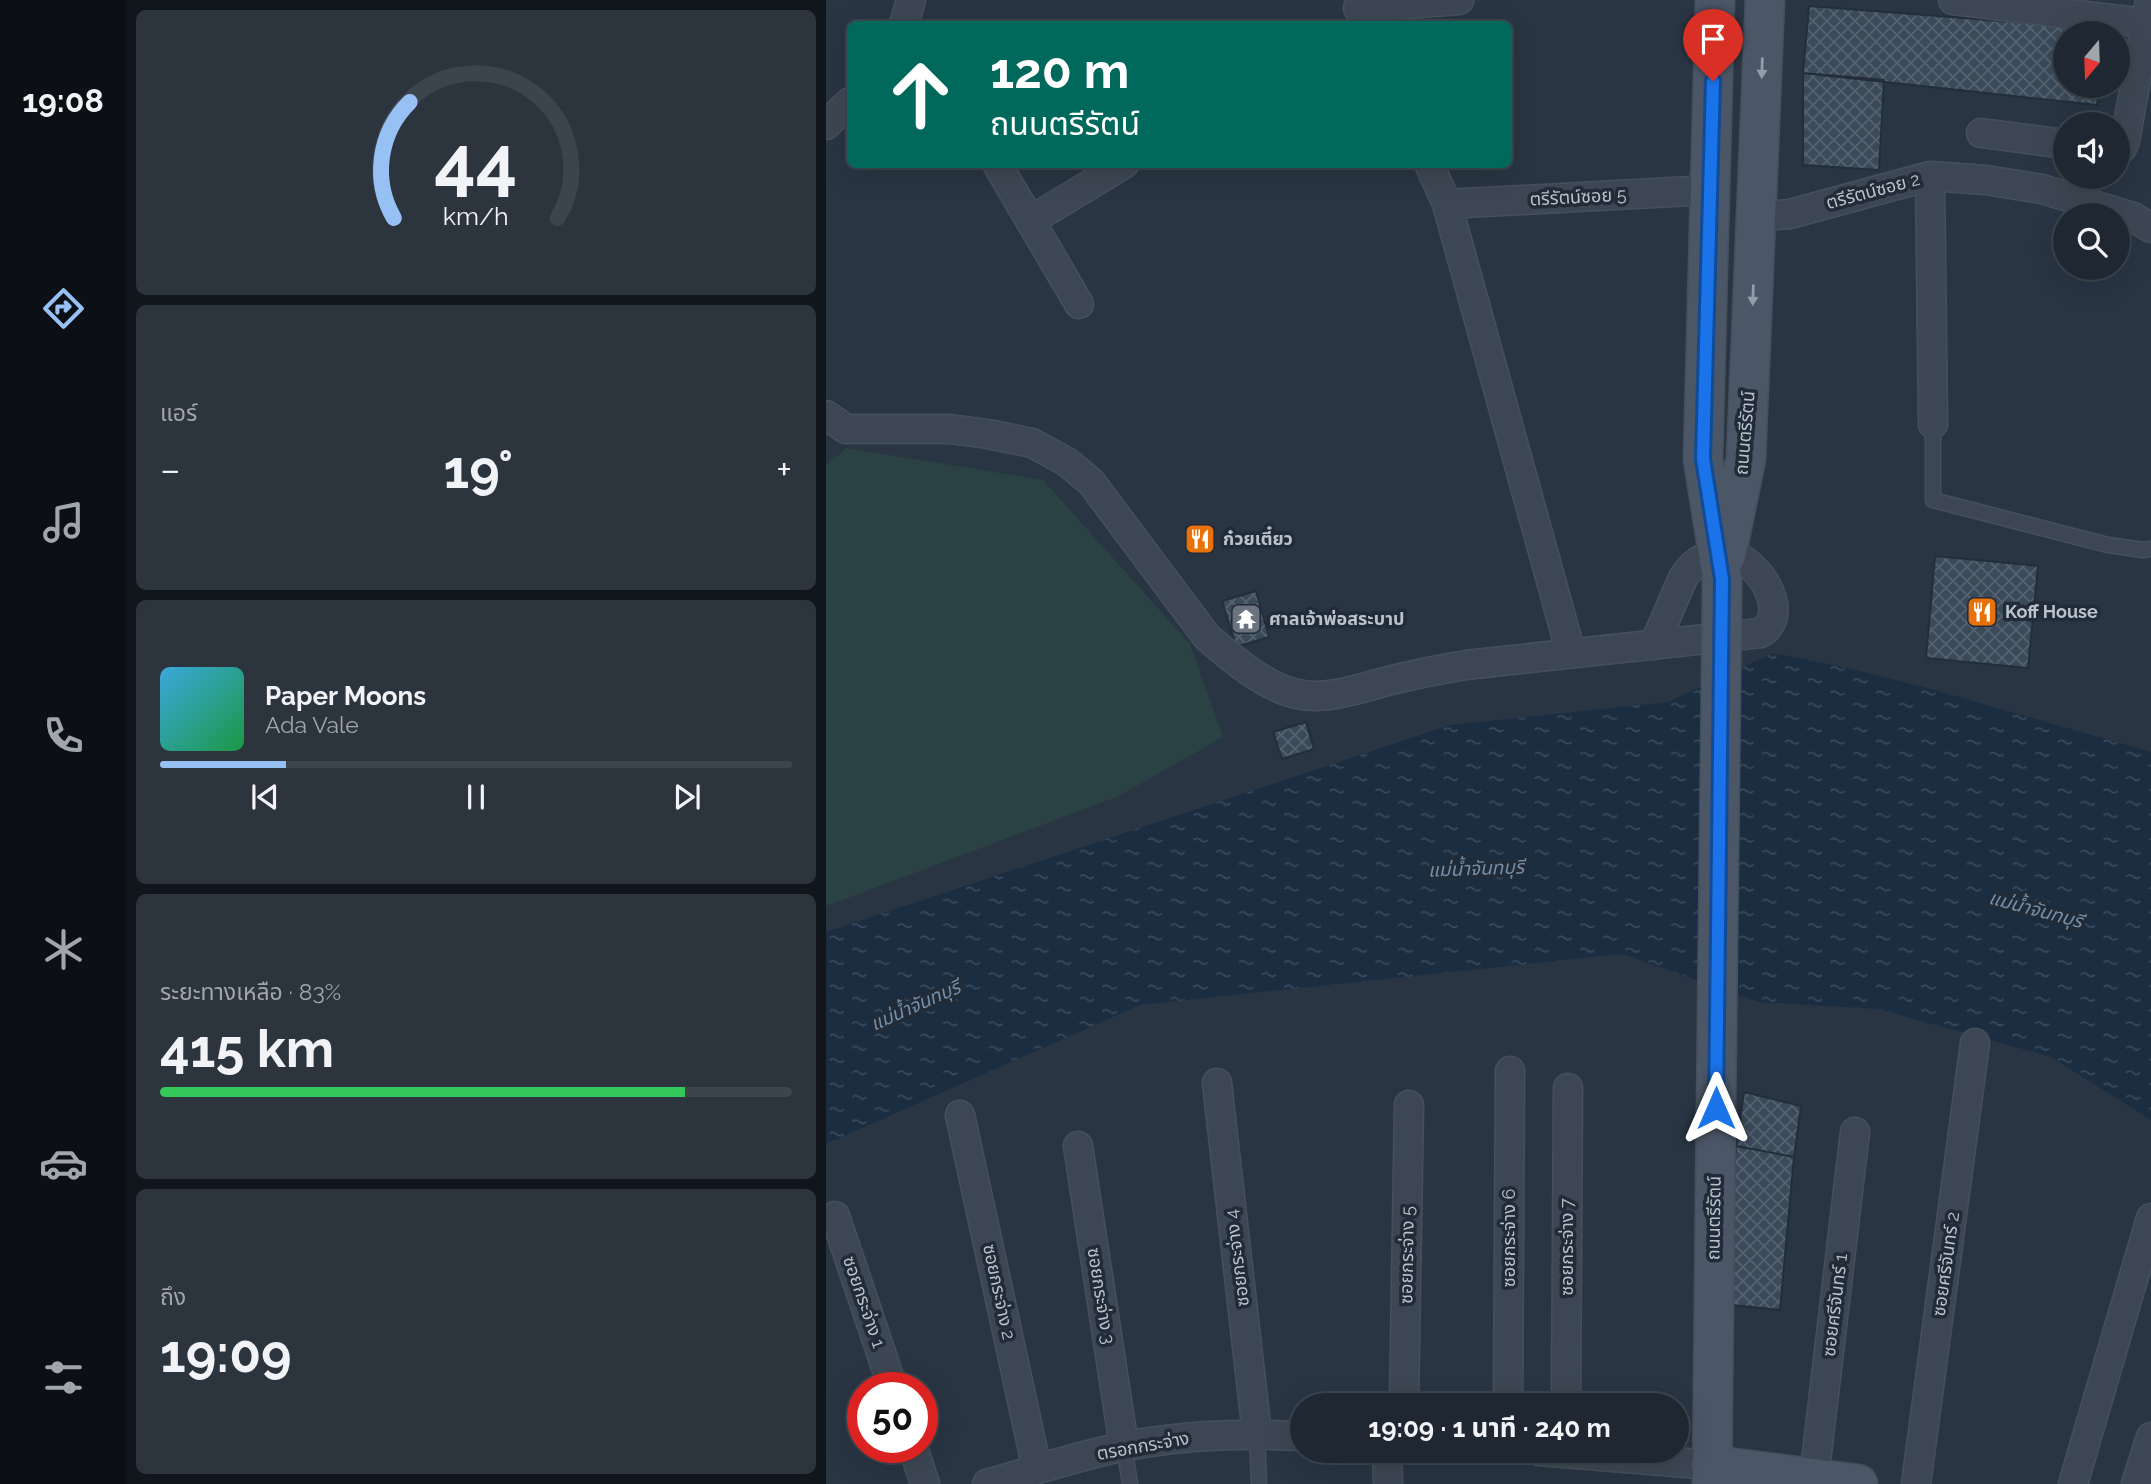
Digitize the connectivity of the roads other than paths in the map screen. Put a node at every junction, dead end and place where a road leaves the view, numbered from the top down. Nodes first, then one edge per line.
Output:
1 (911, 0) edge
2 (1459, 0) edge
3 (1715, 0) edge
4 (1765, 0) edge
5 (1954, 0) edge
6 (1360, 11) edge
7 (2147, 11) edge
8 (905, 21) edge
9 (847, 105) edge
10 (2130, 116) edge
11 (826, 125) edge
12 (1981, 133) dead end
13 (2053, 142) edge
14 (998, 168) edge
15 (1117, 168) edge
16 (1431, 168) edge
17 (1930, 176) junction
18 (1710, 190) junction
19 (1447, 204) junction
20 (1756, 217) junction
21 (1030, 221) junction
22 (2151, 228) edge
23 (1079, 304) dead end
24 (1933, 424) joint
25 (833, 429) edge
26 (2151, 549) edge
27 (1722, 569) junction
28 (1654, 645) junction
29 (1571, 653) junction
30 (1975, 1043) dead end
31 (1510, 1071) dead end
32 (1217, 1083) dead end
33 (1568, 1088) dead end
34 (1409, 1105) dead end
35 (960, 1115) dead end
36 (1855, 1132) dead end
37 (1078, 1146) dead end
38 (835, 1216) dead end
39 (2151, 1219) edge
40 (888, 1372) edge
41 (1404, 1393) edge
42 (1508, 1393) edge
43 (1566, 1393) edge
44 (1257, 1434) junction
45 (1290, 1435) edge
46 (2151, 1437) edge
47 (1124, 1446) junction
48 (918, 1463) edge
49 (1387, 1463) edge
50 (1637, 1463) edge
51 (1037, 1469) junction
52 (1711, 1474) edge
53 (1814, 1478) junction
54 (925, 1484) edge
55 (988, 1484) edge
56 (1130, 1484) edge
57 (1259, 1484) edge
58 (1388, 1484) edge
59 (1858, 1484) edge
60 (1916, 1484) edge
61 (2073, 1484) edge
62 (2136, 1484) edge

1 - 8 street
2 - 6 street
3 - 18 main road, ถนนตรีรัตน์
4 -> 20 main road, ถนนตรีรัตน์
5 - 7 street
7 - 10 street
9 - 11 street
12 - 13 street
14 - 21 street
15 - 21 street
16 - 19 street
17 - 20 street, ตรีรัตน์ซอย 2
17 - 22 street, ตรีรัตน์ซอย 2
17 - 24 street
18 - 19 street, ตรีรัตน์ซอย 5
18 - 27 main road, ถนนตรีรัตน์
19 - 29 street
20 -> 27 main road, ถนนตรีรัตน์
21 - 23 street
24 - 26 lane
25 - 29 street
27 - 28 street
27 - 28 street
27 - 52 main road, ถนนตรีรัตน์, bridge
28 - 29 street
30 - 60 street, ซอยศรีจันทร์ 2
31 - 42 street, ซอยกระจ่าง 6
32 - 44 street, ซอยกระจ่าง 4
33 - 43 street, ซอยกระจ่าง 7
34 - 41 street, ซอยกระจ่าง 5
35 - 51 street, ซอยกระจ่าง 2
36 - 53 street, ซอยศรีจันทร์ 1
37 - 47 street, ซอยกระจ่าง 3
38 - 40 street, ซอยกระจ่าง 1
39 - 61 street
44 - 45 street, ตรอกกระจ่าง
44 - 47 street, ตรอกกระจ่าง
44 - 57 lane
46 - 62 street
47 - 51 street, ตรอกกระจ่าง
47 - 56 lane
48 - 54 street
49 - 58 street
50 - 52 street
51 - 55 street, ตรอกกระจ่าง
52 - 53 main road
53 - 59 main road

